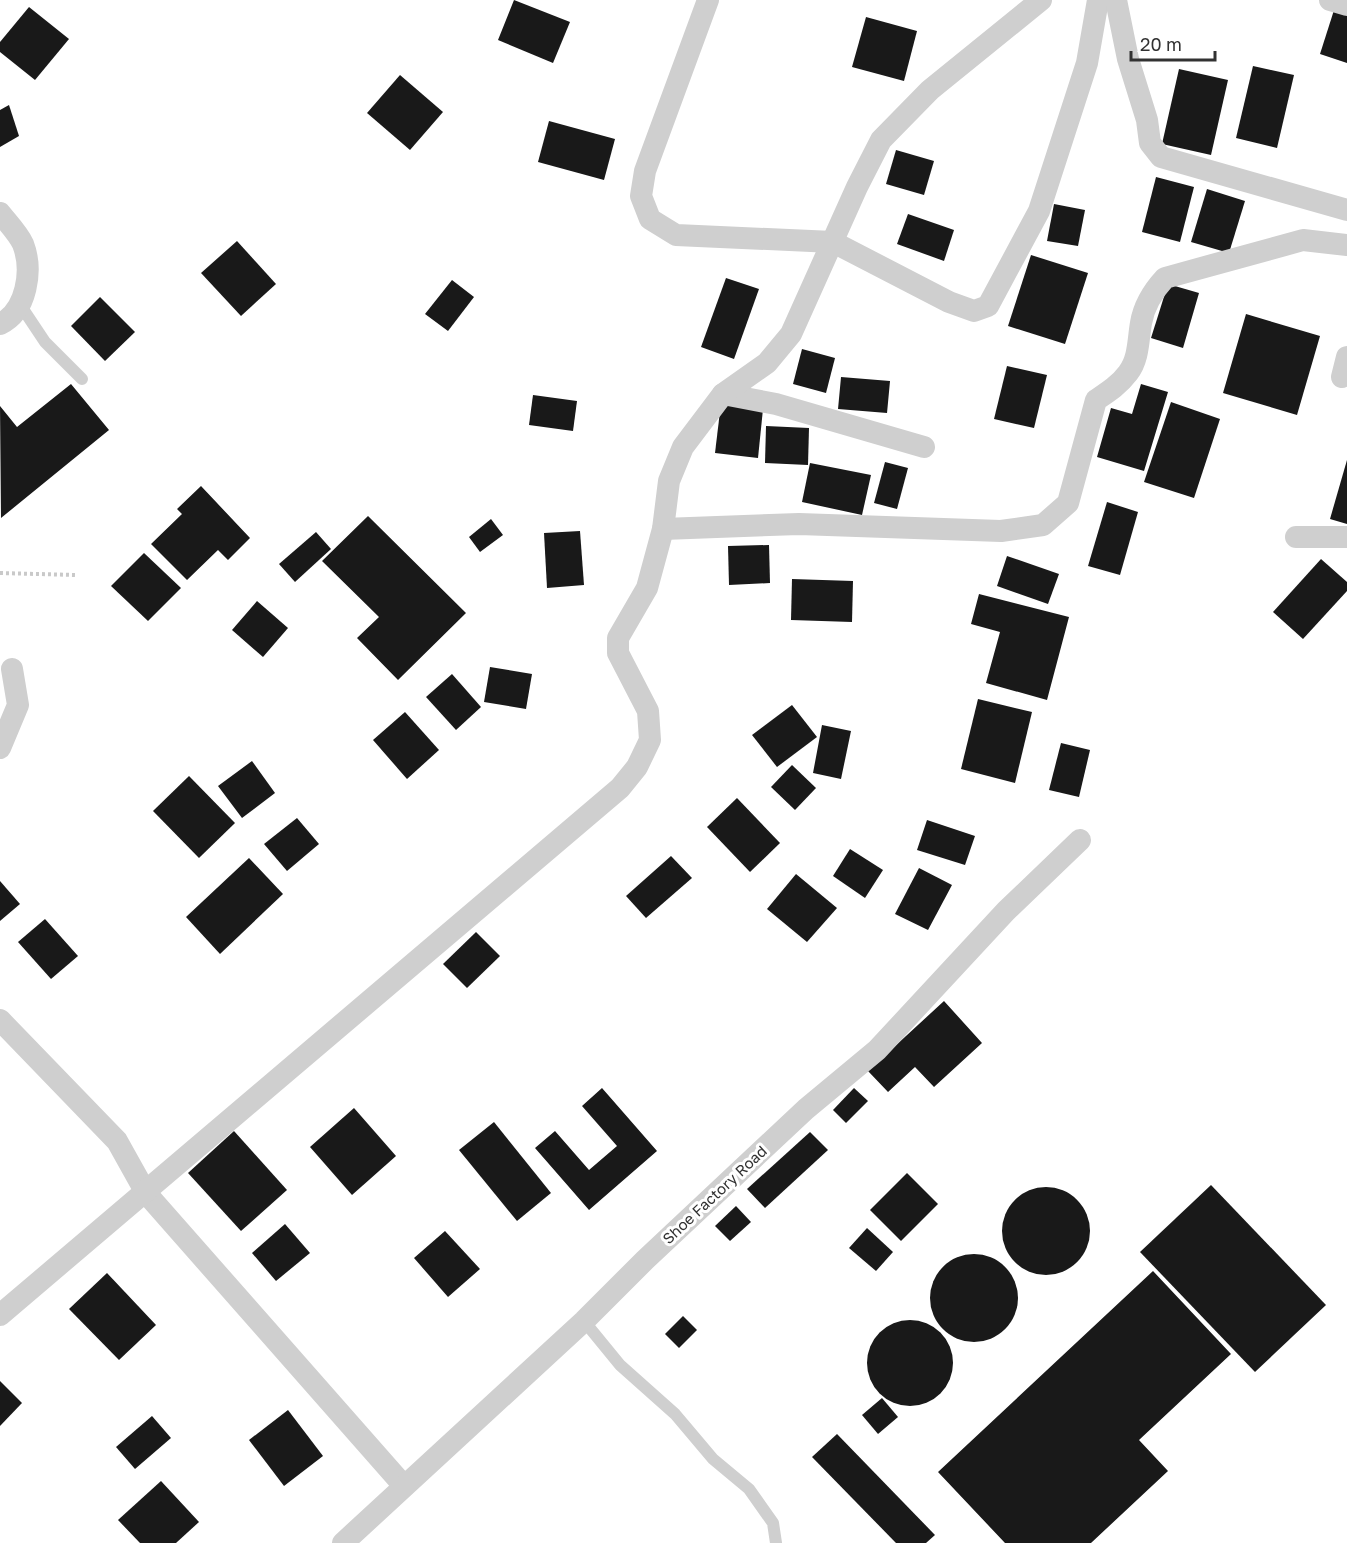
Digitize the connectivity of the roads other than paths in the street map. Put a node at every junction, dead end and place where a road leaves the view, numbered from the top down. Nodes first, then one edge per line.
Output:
1 (708, 0) edge
2 (1041, 0) edge
3 (1098, 0) edge
4 (1116, 0) edge
5 (1330, 0) edge
6 (1347, 5) edge
7 (1347, 210) edge
8 (0, 213) edge
9 (833, 242) junction
10 (1347, 245) edge
11 (21, 306) junction
12 (0, 324) edge
13 (82, 379) dead end
14 (723, 394) junction
15 (924, 447) dead end
16 (663, 529) junction
17 (1296, 537) dead end
18 (1347, 537) edge
19 (12, 669) dead end
20 (0, 748) edge
21 (1080, 840) dead end
22 (0, 1020) edge
23 (146, 1192) junction
24 (0, 1315) edge
25 (584, 1321) junction
26 (404, 1486) junction
27 (343, 1543) edge
28 (776, 1543) edge

1 - 9 street
2 - 9 street
3 - 9 street
4 - 7 street
5 - 6 street
8 - 11 street
9 - 14 street
10 - 16 street
11 - 12 street
11 - 13 lane
14 - 15 street
14 - 16 street
16 - 23 street
17 - 18 street
19 - 20 street
21 - 25 street, Shoe Factory Road
22 - 23 street
23 - 24 street
23 - 26 street
25 - 26 street, Shoe Factory Road
25 - 28 lane
26 - 27 street, Shoe Factory Road

